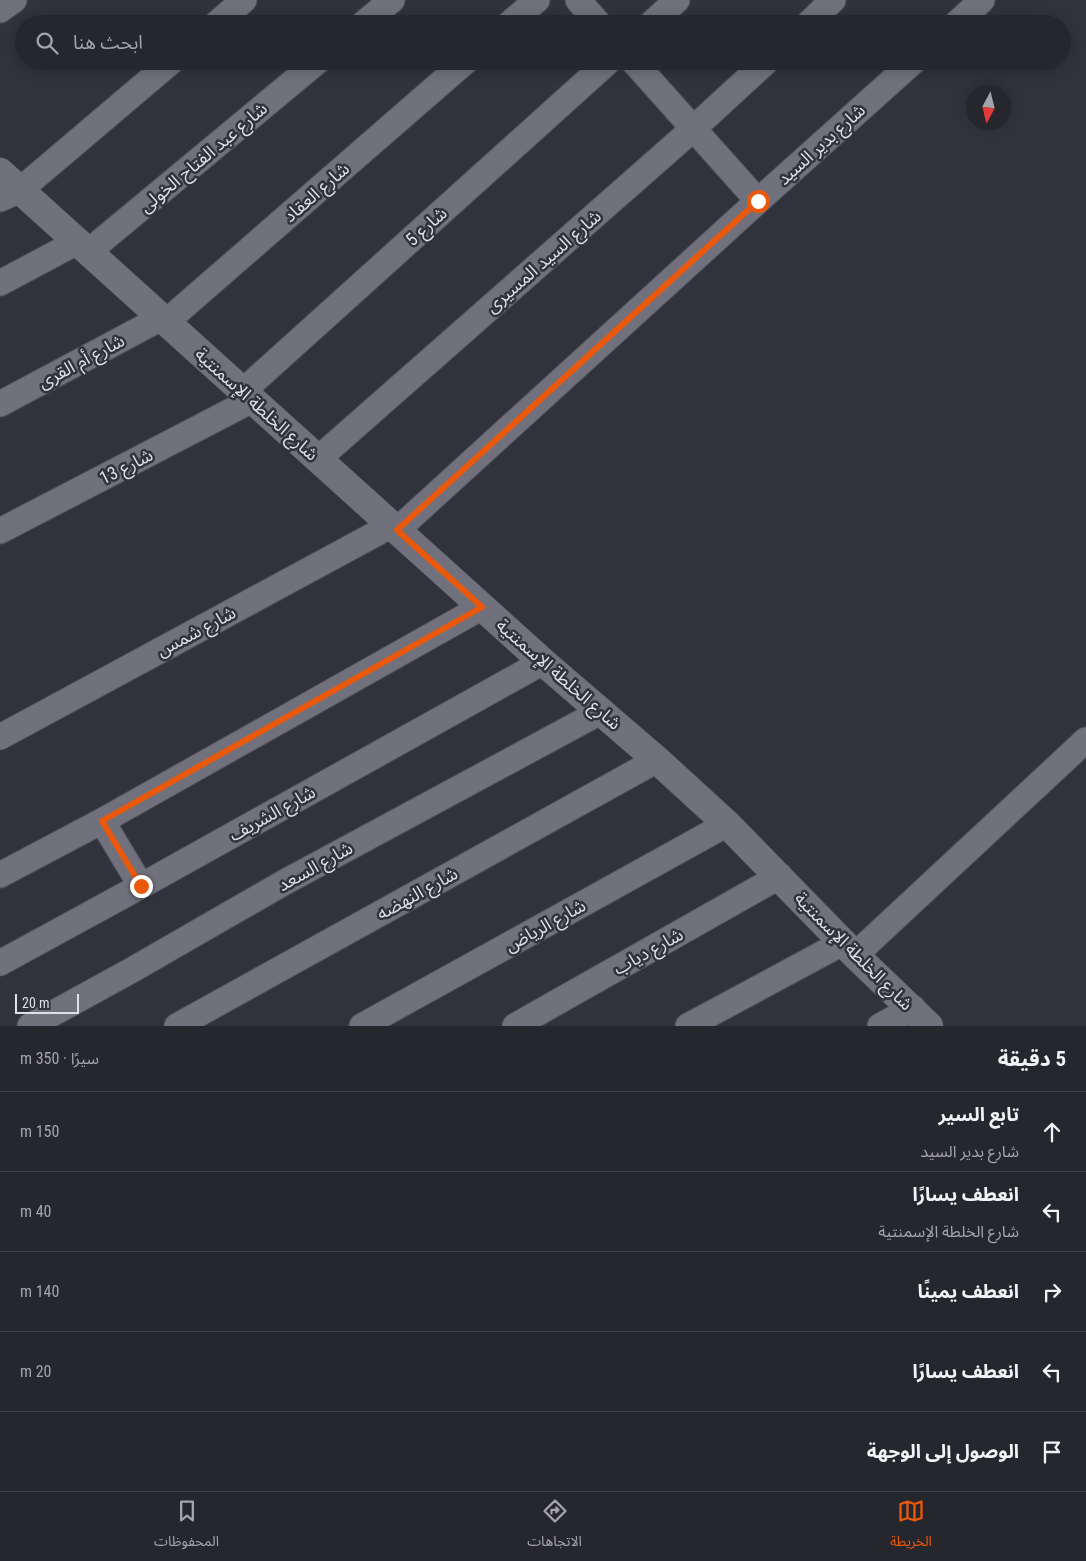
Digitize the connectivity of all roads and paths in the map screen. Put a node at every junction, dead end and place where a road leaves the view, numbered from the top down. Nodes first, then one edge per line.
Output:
1 (14, 0) edge
2 (244, 0) edge
3 (392, 0) edge
4 (536, 0) edge
5 (578, 0) edge
6 (677, 0) edge
7 (833, 0) edge
8 (982, 0) edge
9 (0, 10) edge
10 (226, 15) edge
11 (374, 15) edge
12 (519, 15) edge
13 (591, 15) edge
14 (661, 15) edge
15 (817, 15) edge
16 (966, 15) edge
17 (161, 70) edge
18 (307, 70) edge
19 (456, 70) edge
20 (599, 70) edge
21 (641, 70) edge
22 (757, 70) edge
23 (904, 70) edge
24 (693, 128) junction
25 (0, 172) edge
26 (10, 194) edge
27 (758, 201) junction
28 (82, 247) junction
29 (0, 283) edge
30 (164, 320) junction
31 (248, 396) junction
32 (0, 404) edge
33 (318, 459) junction
34 (394, 528) junction
35 (0, 531) edge
36 (482, 607) junction
37 (543, 662) junction
38 (602, 712) junction
39 (0, 737) edge
40 (1086, 740) edge
41 (657, 760) junction
42 (102, 821) junction
43 (727, 824) junction
44 (0, 875) edge
45 (780, 876) junction
46 (141, 886) junction
47 (849, 949) junction
48 (0, 963) edge
49 (921, 1017) edge
50 (30, 1026) edge
51 (177, 1026) edge
52 (362, 1026) edge
53 (515, 1026) edge
54 (688, 1026) edge
55 (880, 1026) edge

1 - 9 street
2 - 10 street
3 - 11 street
4 - 12 street
5 - 13 street
6 - 14 street
7 - 15 street
8 - 16 street
17 - 26 street
18 - 28 street, شارع عبد الفتاح الخولى
19 - 30 street, شارع العقاد
20 - 31 street, شارع 5
21 - 24 street
22 - 24 street, شارع السيد المسيرى
23 - 27 street, شارع بدير السيد
24 - 27 street
24 - 33 street, شارع السيد المسيرى
25 - 26 street, شارع الخلطة الإسمنتية
26 - 28 street, شارع الخلطة الإسمنتية
27 - 34 street, شارع بدير السيد
28 - 29 street, شارع عبد الفتاح الخولى
28 - 30 street, شارع الخلطة الإسمنتية
30 - 31 street, شارع الخلطة الإسمنتية
30 - 32 street, شارع أم القرى
31 - 33 street, شارع الخلطة الإسمنتية
31 - 35 street, شارع 13
33 - 34 street, شارع الخلطة الإسمنتية
34 - 36 street, شارع الخلطة الإسمنتية
34 - 39 street, شارع شمس
36 - 37 street, شارع الخلطة الإسمنتية
36 - 42 street
37 - 38 street, شارع الخلطة الإسمنتية
37 - 46 street, شارع الشريف
38 - 41 street, شارع الخلطة الإسمنتية
38 - 50 street, شارع السعد
40 - 47 street
41 - 43 street, شارع الخلطة الإسمنتية
41 - 51 street, شارع النهضه
42 - 44 street
42 - 46 street
43 - 45 street, شارع الخلطة الإسمنتية
43 - 52 street, شارع الرياض
45 - 47 street, شارع الخلطة الإسمنتية
45 - 53 street, شارع دياب
46 - 48 street, شارع الشريف
47 - 49 street, شارع الخلطة الإسمنتية
47 - 54 street
49 - 55 street

